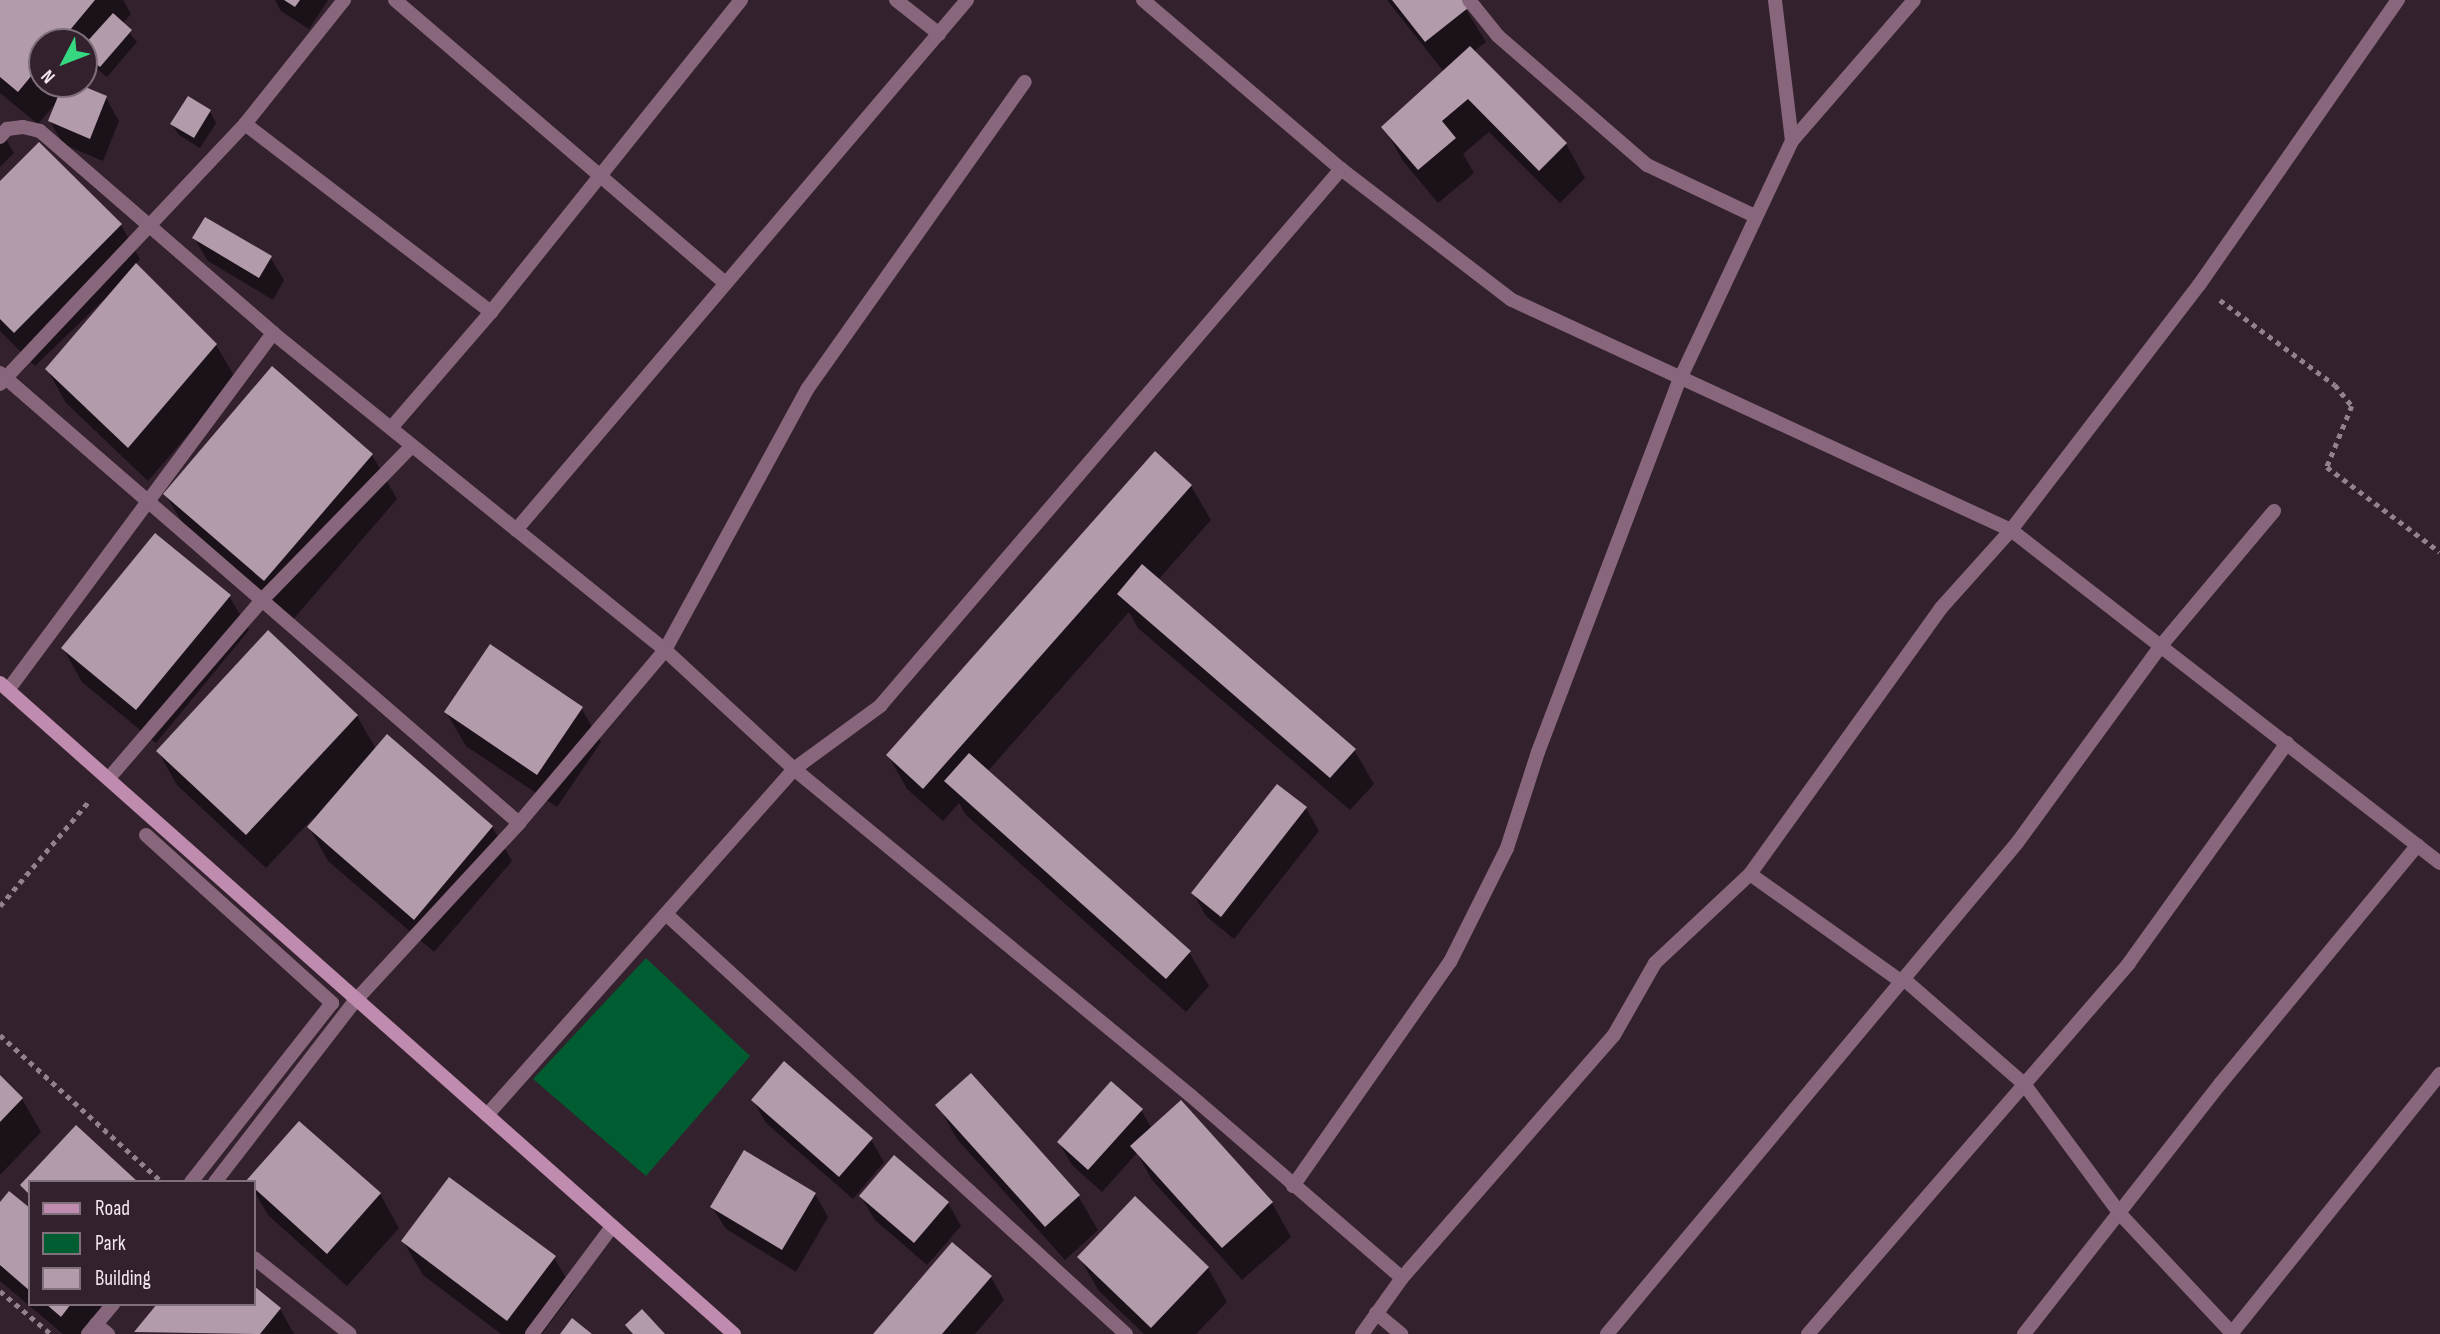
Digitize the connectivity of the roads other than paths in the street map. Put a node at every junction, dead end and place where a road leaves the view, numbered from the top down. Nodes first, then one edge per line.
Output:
1 (344, 0) edge
2 (395, 0) edge
3 (741, 0) edge
4 (896, 0) edge
5 (967, 0) edge
6 (1143, 0) edge
7 (1469, 0) edge
8 (1775, 0) edge
9 (1914, 0) edge
10 (2399, 0) edge
11 (939, 34) junction
12 (1025, 82) dead end
13 (245, 124) junction
14 (0, 137) edge
15 (1792, 141) junction
16 (1341, 169) junction
17 (598, 176) junction
18 (1755, 216) junction
19 (149, 227) junction
20 (725, 283) junction
21 (491, 312) junction
22 (273, 333) junction
23 (2, 379) edge
24 (1679, 381) junction
25 (391, 428) junction
26 (412, 446) junction
27 (148, 501) junction
28 (2274, 511) dead end
29 (516, 530) junction
30 (2011, 530) junction
31 (262, 600) junction
32 (2159, 648) junction
33 (665, 650) junction
34 (4, 687) edge
35 (2287, 743) junction
36 (794, 769) junction
37 (109, 778) junction
38 (519, 823) junction
39 (146, 835) dead end
40 (2418, 845) junction
41 (2440, 863) edge
42 (1750, 874) junction
43 (666, 914) junction
44 (1902, 982) junction
45 (355, 1001) junction
46 (2440, 1074) edge
47 (2024, 1084) junction
48 (487, 1115) junction
49 (193, 1180) edge
50 (217, 1180) edge
51 (1293, 1186) junction
52 (2121, 1215) junction
53 (611, 1228) junction
54 (256, 1260) edge
55 (1402, 1278) junction
56 (112, 1306) edge
57 (1376, 1314) junction
58 (97, 1331) edge
59 (350, 1334) edge
60 (532, 1334) edge
61 (734, 1334) edge
62 (1126, 1334) edge
63 (1362, 1334) edge
64 (1401, 1334) edge
65 (1607, 1334) edge
66 (1808, 1334) edge
67 (2024, 1334) edge
68 (2232, 1334) edge

1 - 13 street
2 - 17 street
3 - 17 street
4 - 11 street
5 - 11 street
6 - 16 street
7 - 18 street
8 - 15 street
9 - 15 street
10 - 30 street
11 - 20 street
12 - 33 street
13 - 19 street
13 - 21 street
14 - 19 street
15 - 18 street
16 - 24 street
16 - 36 street
17 - 20 street
17 - 21 street
18 - 24 street
19 - 22 street
19 - 23 street
20 - 29 street
21 - 25 street
22 - 25 street
22 - 27 street
23 - 27 street
24 - 30 street
24 - 51 street
25 - 26 street
26 - 29 street
26 - 31 street
27 - 31 street
27 - 34 street
28 - 32 street
29 - 33 street
30 - 32 street
30 - 42 street
31 - 37 street
31 - 38 street
32 - 35 street
32 - 44 street
33 - 36 street
33 - 38 street
34 - 37 street
35 - 40 street
35 - 47 street
36 - 43 street
36 - 51 street
37 - 45 street
38 - 45 street
39 - 49 street
40 - 41 street
40 - 52 street
42 - 44 street
42 - 55 street
43 - 48 street
43 - 62 street
44 - 47 street
44 - 65 street
45 - 48 street
45 - 50 street
46 - 68 street
47 - 52 street
47 - 66 street
48 - 53 street
51 - 55 street
52 - 67 street
52 - 68 street
53 - 60 street
53 - 61 street
54 - 59 street
55 - 57 street
56 - 58 street
57 - 63 street
57 - 64 street

